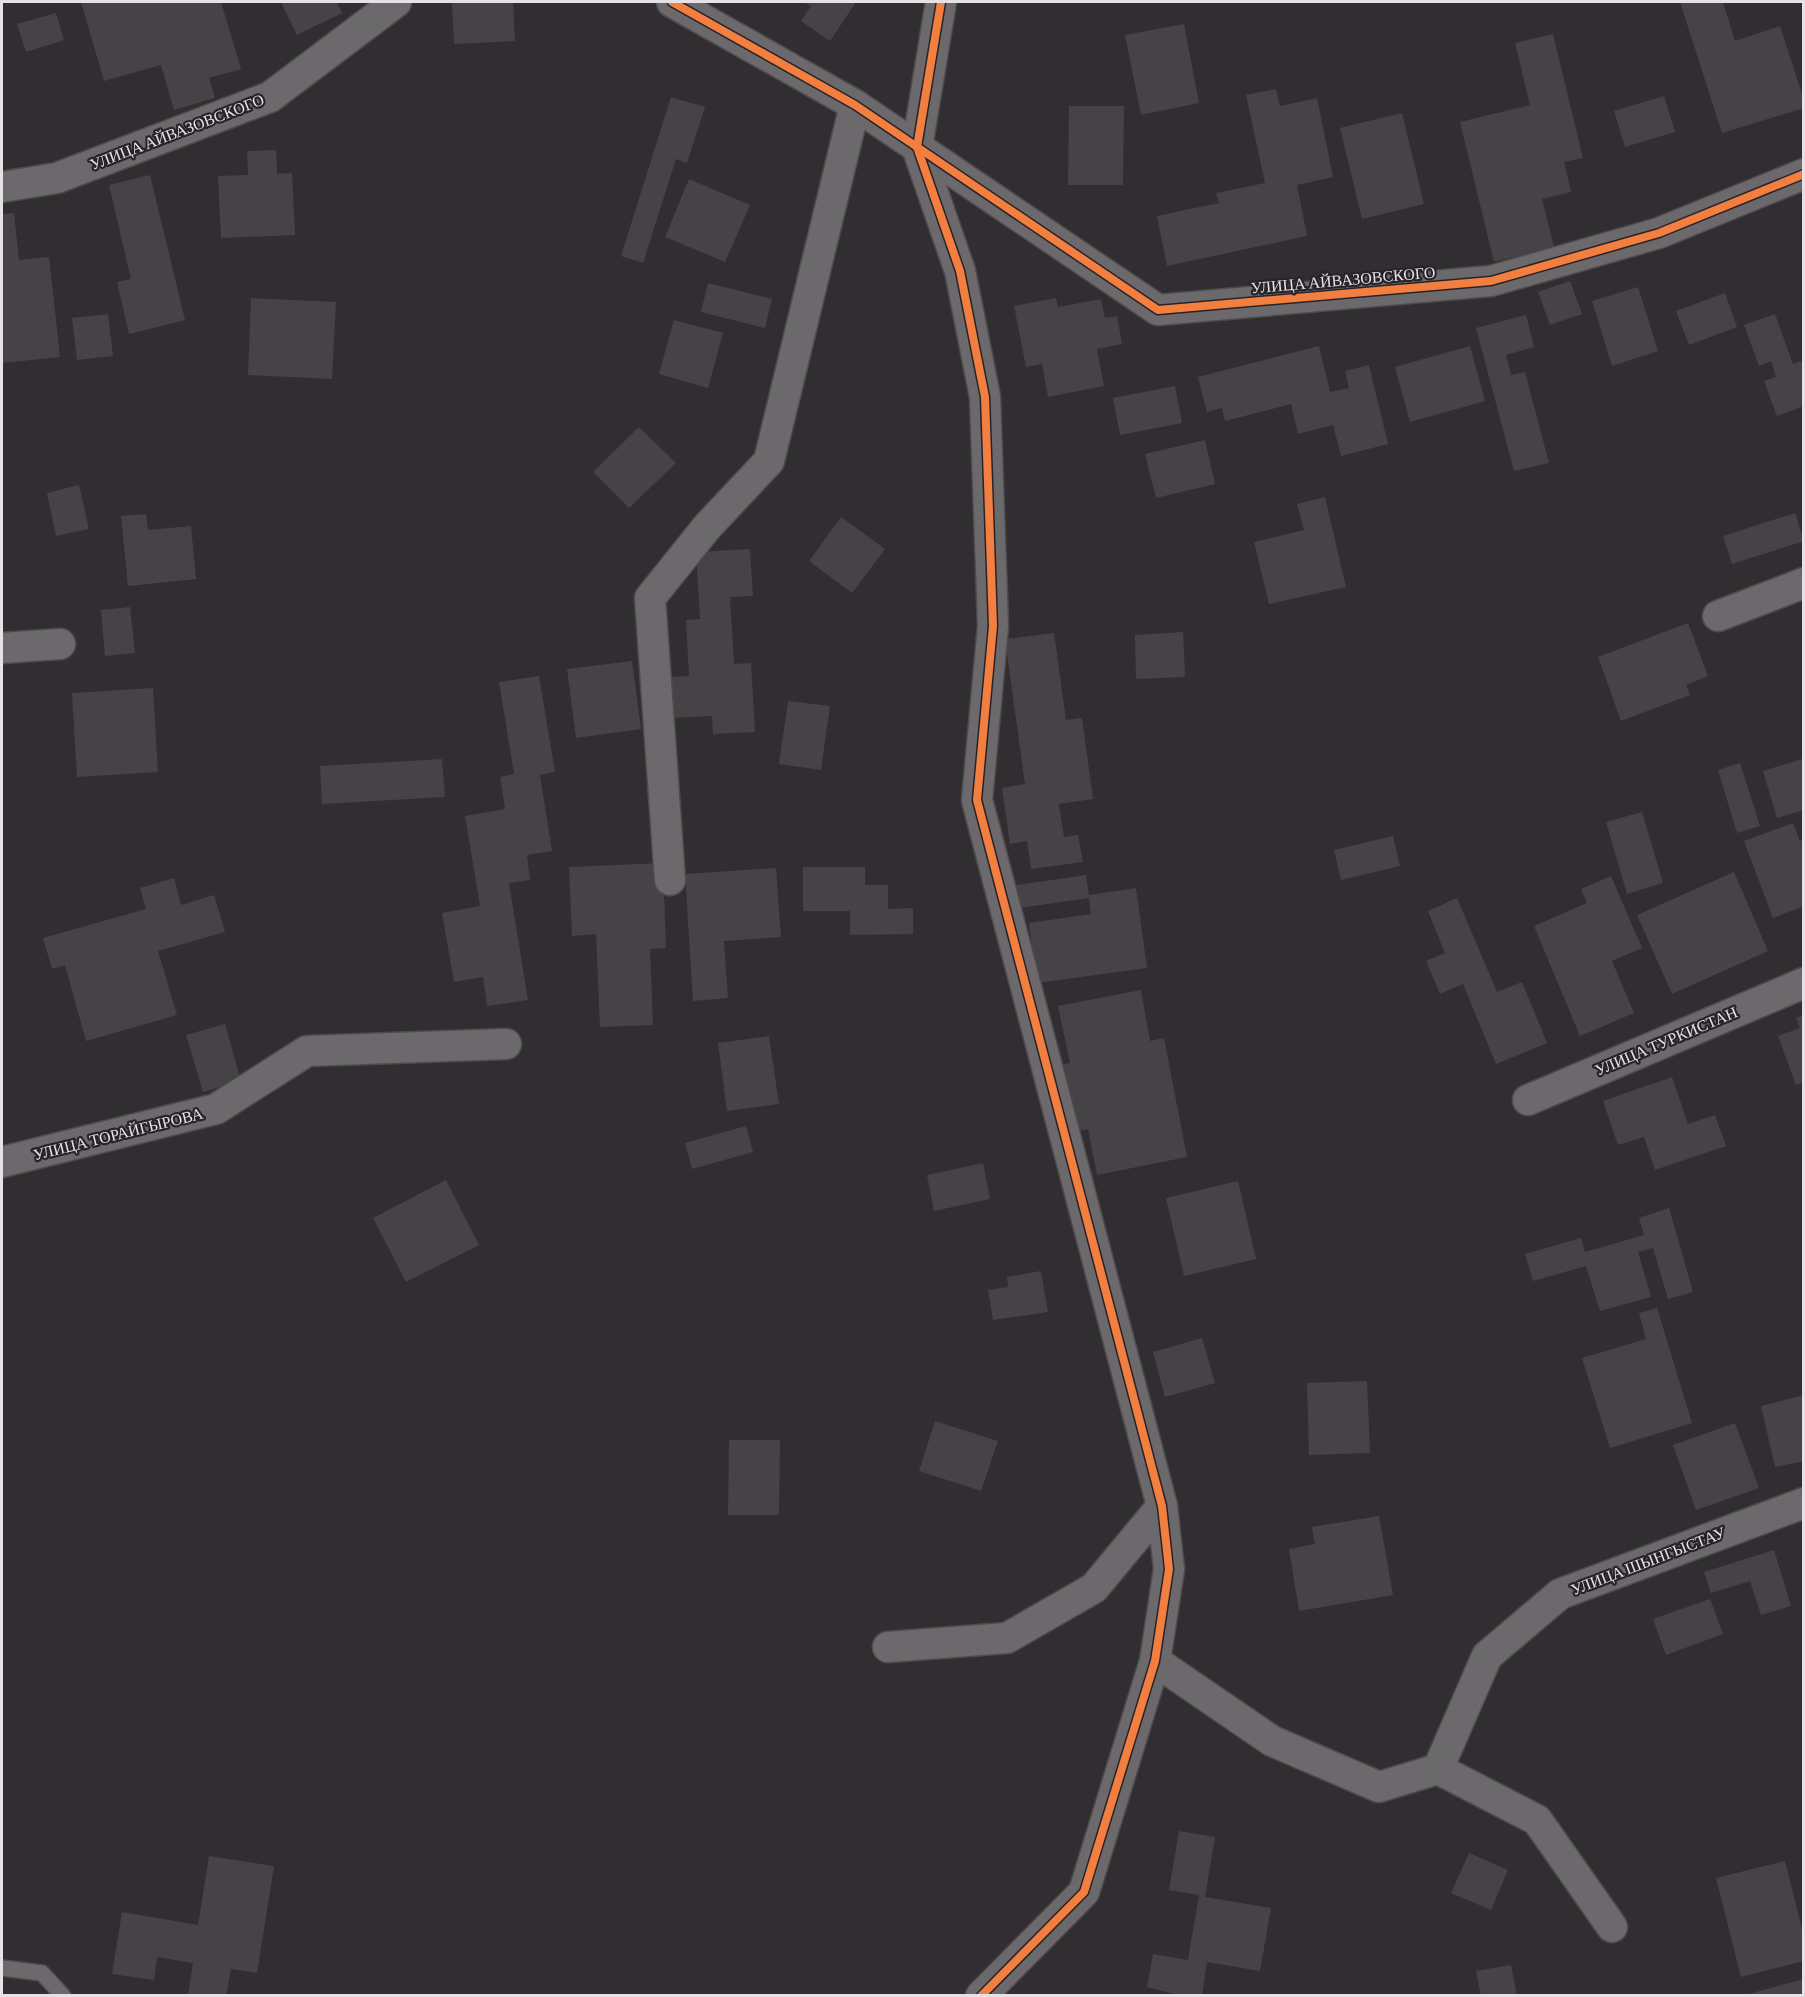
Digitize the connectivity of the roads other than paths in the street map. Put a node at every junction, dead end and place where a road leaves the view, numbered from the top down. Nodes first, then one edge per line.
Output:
1 (396, 2) edge
2 (672, 2) edge
3 (942, 2) edge
4 (855, 105) junction
5 (916, 147) junction
6 (1803, 174) edge
7 (2, 188) edge
8 (1803, 583) edge
9 (1718, 616) dead end
10 (60, 644) dead end
11 (2, 648) edge
12 (670, 880) dead end
13 (1803, 982) edge
14 (506, 1044) dead end
15 (1528, 1100) dead end
16 (2, 1162) edge
17 (1803, 1503) edge
18 (1162, 1506) junction
19 (888, 1647) dead end
20 (1155, 1661) junction
21 (1438, 1769) junction
22 (1612, 1928) dead end
23 (2, 1968) edge
24 (63, 1995) edge
25 (981, 1995) edge

1 - 7 street, УЛИЦА АЙВАЗОВСКОГО
2 - 4 street, УЛИЦА АЙВАЗОВСКОГО
3 - 5 street
4 - 5 street, УЛИЦА АЙВАЗОВСКОГО
4 - 12 street
5 - 6 street, УЛИЦА АЙВАЗОВСКОГО
5 - 18 street
8 - 9 street
10 - 11 street
13 - 15 street, УЛИЦА ТУРКИСТАН
14 - 16 street, УЛИЦА ТОРАЙГЫРОВА
17 - 21 street, УЛИЦА ШЫНГЫСТАУ
18 - 19 street
18 - 20 street
20 - 21 street
20 - 25 street
21 - 22 street
23 - 24 lane

